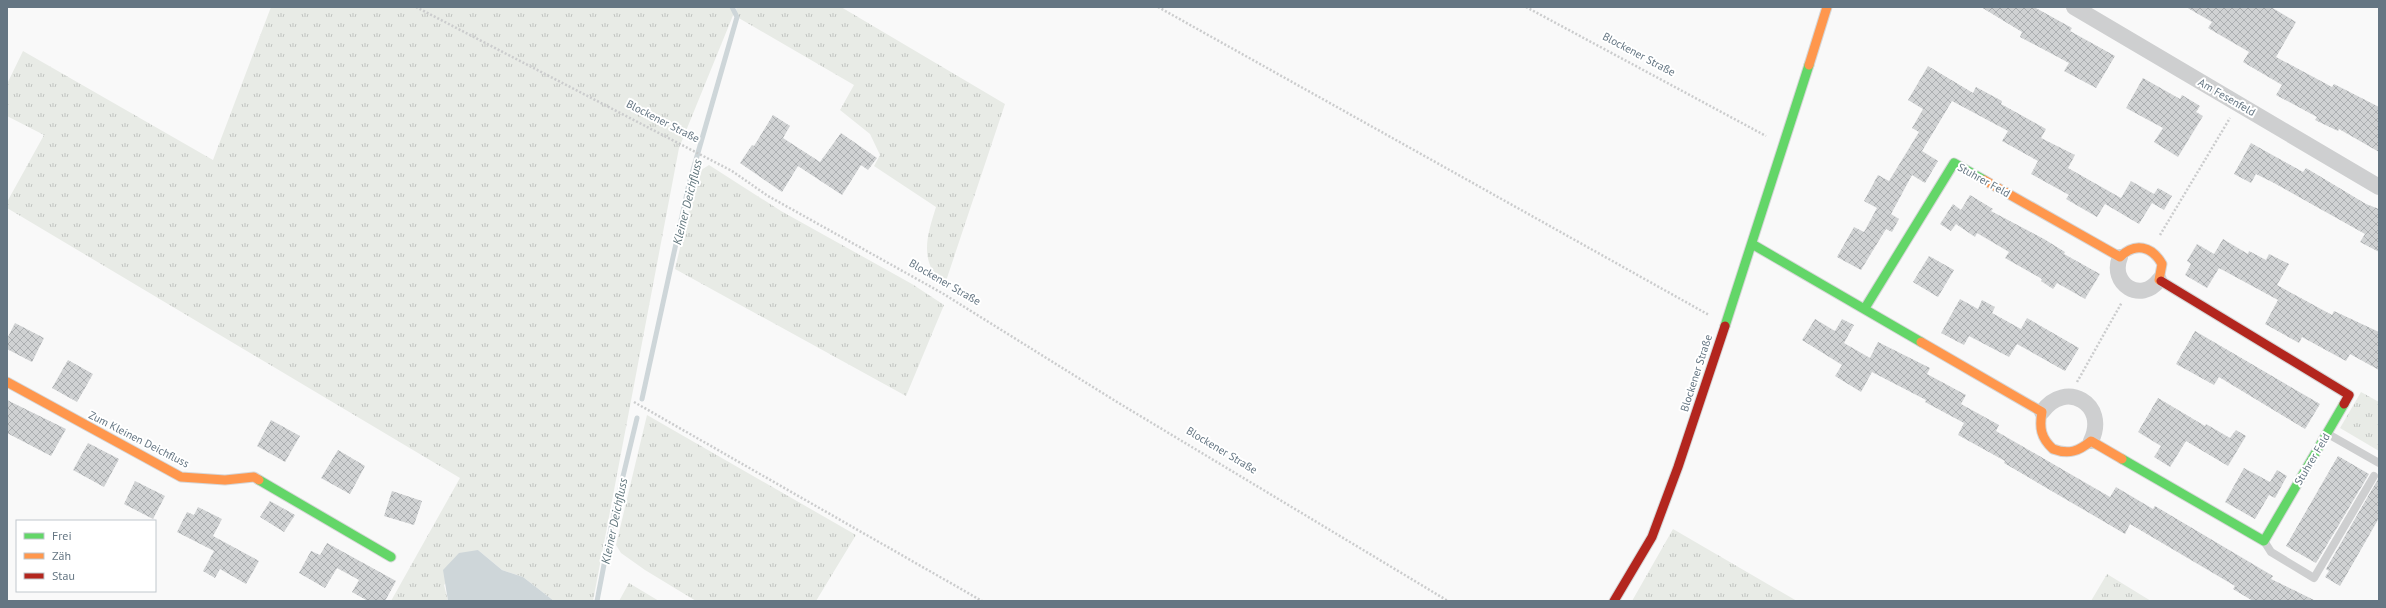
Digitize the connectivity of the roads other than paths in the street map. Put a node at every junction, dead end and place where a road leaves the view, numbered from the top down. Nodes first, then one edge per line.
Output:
1 (1827, 7) edge
2 (2074, 7) edge
3 (2379, 187) edge
4 (1752, 244) junction
5 (2120, 257) junction
6 (2159, 280) junction
7 (1865, 308) junction
8 (7, 382) edge
9 (2042, 412) junction
10 (2327, 434) junction
11 (2091, 441) junction
12 (2379, 463) edge
13 (2374, 476) dead end
14 (2264, 541) junction
15 (391, 557) dead end
16 (1614, 601) edge

1 - 4 street, Blockener Straße
2 - 3 street, Am Fesenfeld
4 - 7 street
4 - 16 street, Blockener Straße
5 - 6 street
5 - 6 street
5 - 7 street, Stuhrer Feld
6 - 10 street, Stuhrer Feld
7 - 9 street
8 - 15 street, Zum Kleinen Deichfluss
9 - 11 street
9 - 11 street
10 - 12 lane
10 - 14 street, Stuhrer Feld
11 - 14 street
13 - 14 lane

